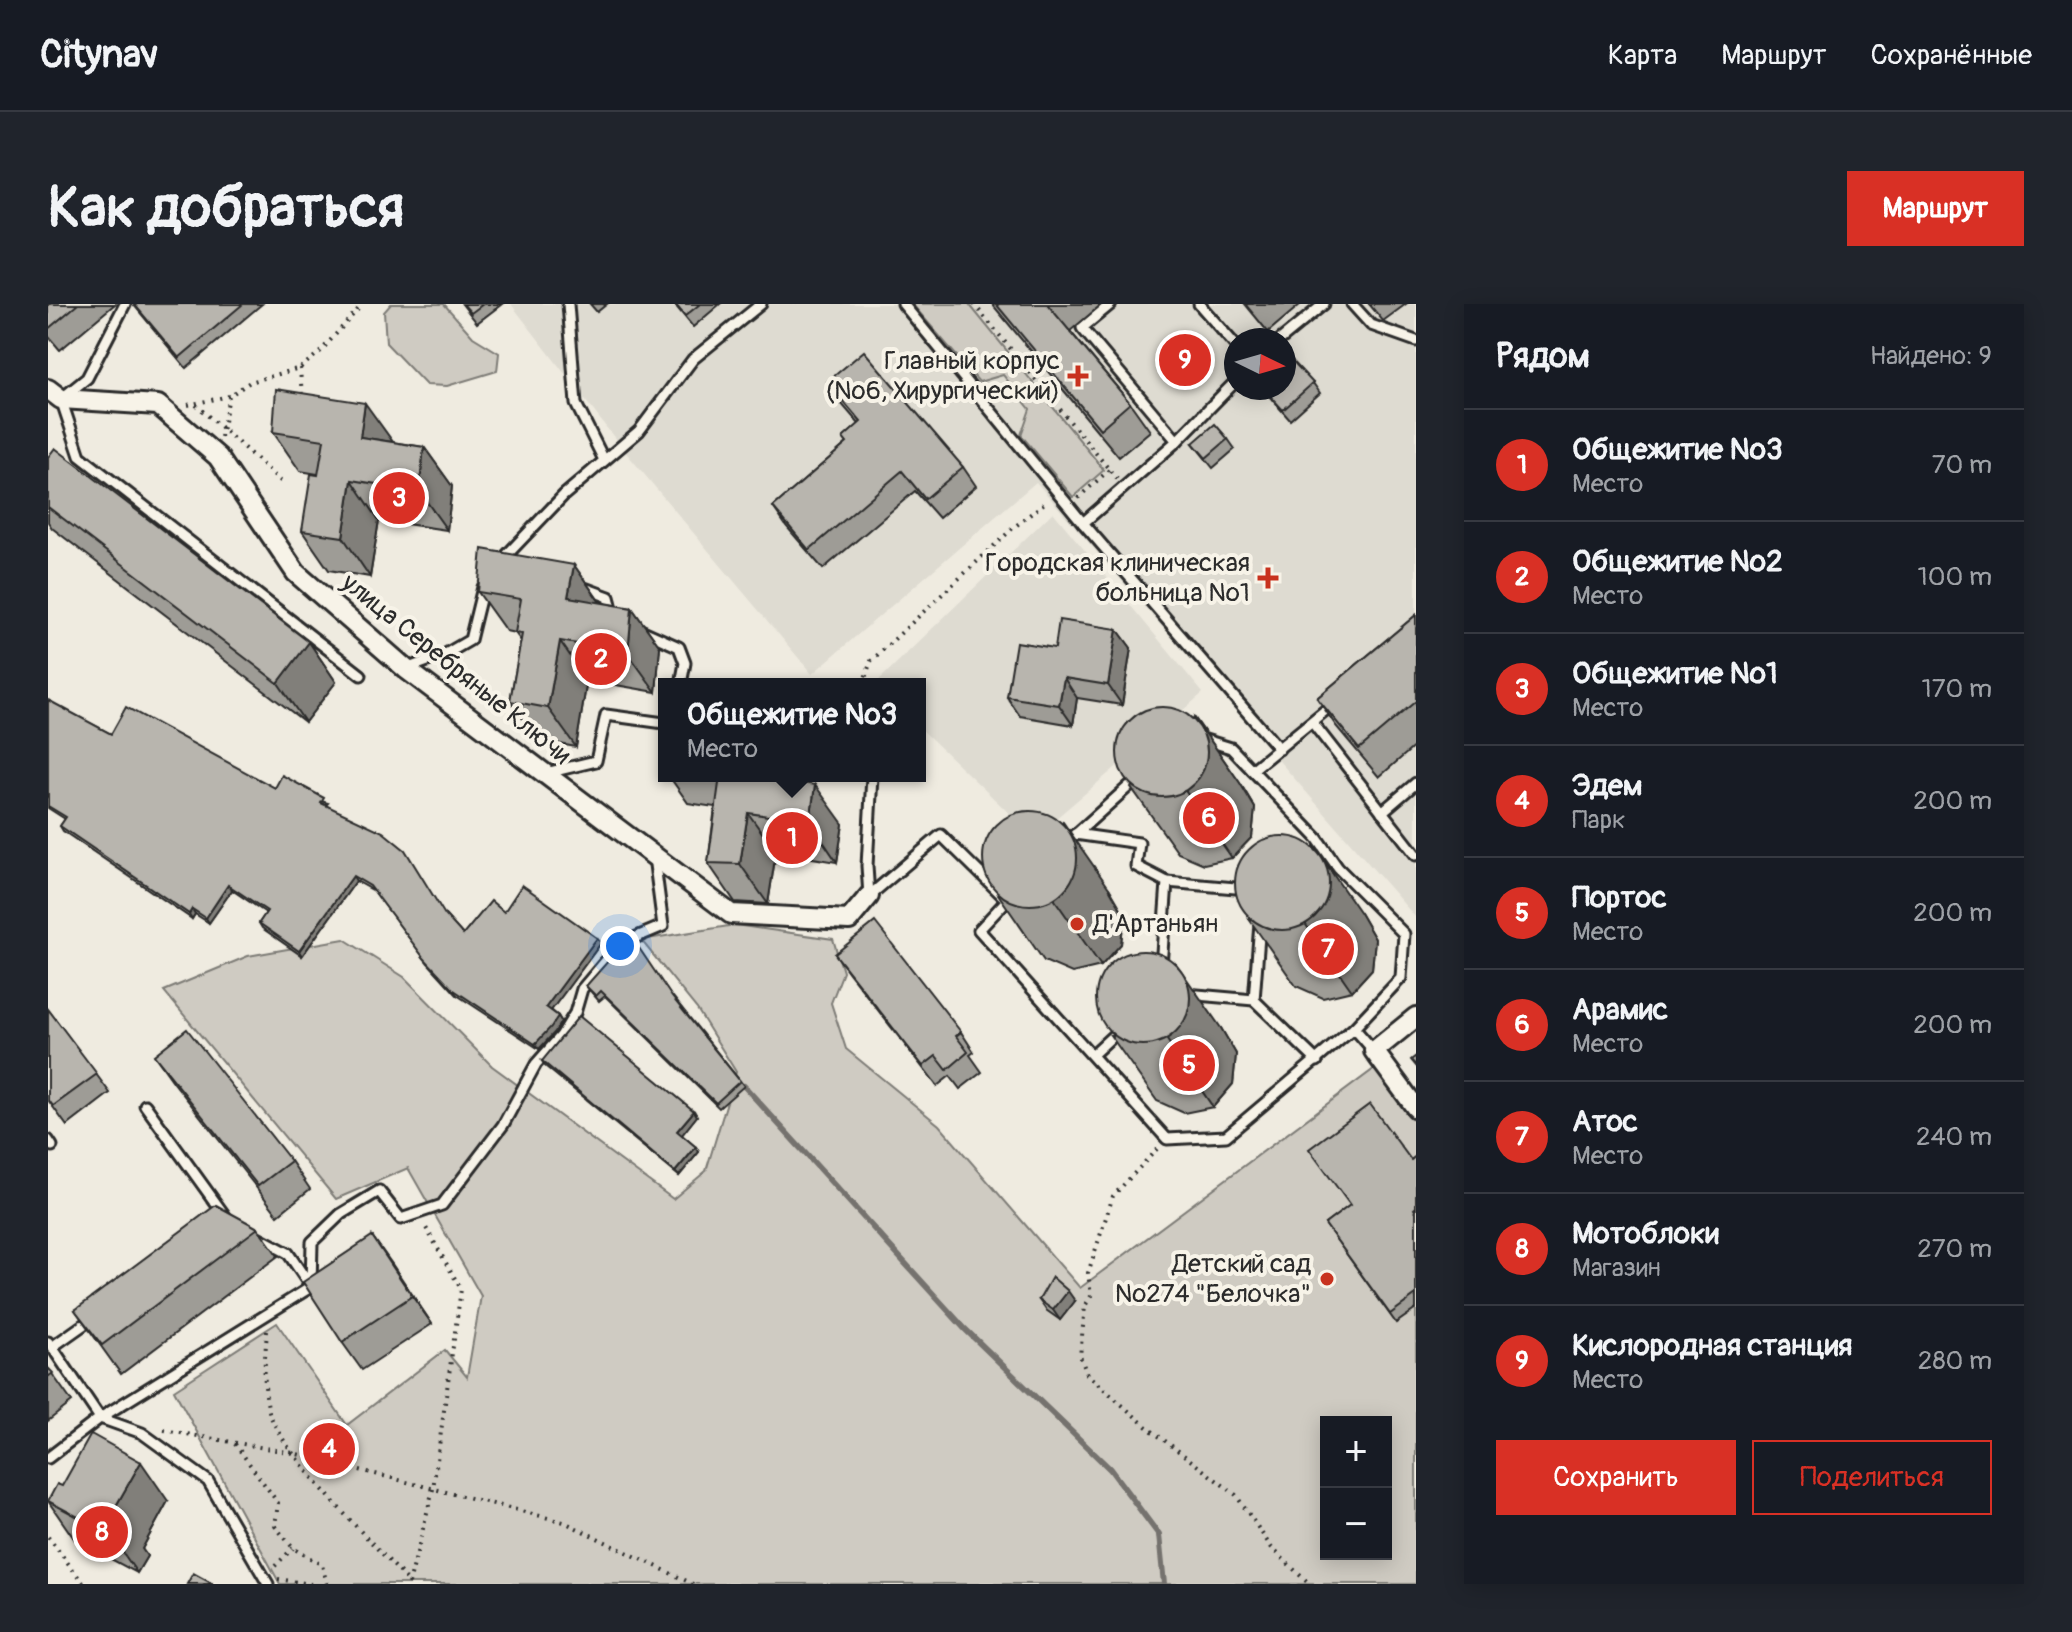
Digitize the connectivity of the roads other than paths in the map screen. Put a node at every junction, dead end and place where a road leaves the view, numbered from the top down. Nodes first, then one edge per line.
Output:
1 (125, 304) edge
2 (568, 304) edge
3 (761, 304) edge
4 (903, 304) edge
5 (1111, 304) edge
6 (1199, 304) edge
7 (1324, 304) edge
8 (1352, 304) edge
9 (1295, 328) edge
10 (1224, 332) edge
11 (1416, 341) edge
12 (1224, 393) edge
13 (54, 394) edge
14 (1177, 441) junction
15 (80, 456) junction
16 (604, 460) junction
17 (72, 466) edge
18 (1083, 523) junction
19 (503, 559) junction
20 (516, 564) edge
21 (495, 567) edge
22 (486, 576) edge
23 (569, 583) edge
24 (406, 669) junction
25 (361, 675) dead end
26 (682, 678) edge
27 (1347, 693) edge
28 (658, 722) edge
29 (1312, 722) junction
30 (1193, 736) edge
31 (1279, 749) junction
32 (1148, 770) edge
33 (1252, 770) junction
34 (542, 773) junction
35 (872, 782) edge
36 (1416, 783) edge
37 (1382, 812) junction
38 (1075, 834) junction
39 (1317, 838) junction
40 (1306, 849) edge
41 (654, 855) junction
42 (1416, 855) edge
43 (1052, 856) edge
44 (1167, 882) junction
45 (1018, 889) edge
46 (1263, 890) edge
47 (869, 896) junction
48 (1007, 900) junction
49 (1261, 906) edge
50 (1161, 975) edge
51 (1176, 993) edge
52 (1254, 1000) junction
53 (1416, 1017) edge
54 (1126, 1023) edge
55 (1354, 1028) junction
56 (1374, 1051) junction
57 (1092, 1055) junction
58 (1317, 1061) junction
59 (145, 1105) dead end
60 (1416, 1108) edge
61 (242, 1228) edge
62 (217, 1231) edge
63 (323, 1279) edge
64 (311, 1287) junction
65 (103, 1311) edge
66 (50, 1344) edge
67 (100, 1418) junction
68 (48, 1458) edge
69 (266, 1580) edge

1 - 13 lane
2 - 16 lane
3 - 16 lane
4 - 18 lane
5 - 14 lane
6 - 10 lane
7 - 9 lane
8 - 11 lane
12 - 14 lane
13 - 15 lane
13 - 24 street, улица Серебряные Ключи
14 - 18 lane
15 - 17 lane
15 - 25 lane
16 - 19 lane
18 - 31 lane
19 - 20 lane
19 - 21 lane
22 - 24 lane
23 - 26 lane
24 - 34 street, улица Серебряные Ключи
27 - 29 lane
28 - 34 lane
29 - 31 lane
29 - 37 lane
30 - 33 lane
31 - 33 lane
32 - 38 lane
33 - 39 lane
34 - 41 street, улица Серебряные Ключи
35 - 47 lane
36 - 37 lane
37 - 42 lane
38 - 43 lane
38 - 44 lane
39 - 40 lane
39 - 55 lane
41 - 47 street, улица Серебряные Ключи
41 - 64 lane
44 - 46 lane
44 - 50 lane
45 - 48 lane
47 - 48 lane
48 - 57 lane
49 - 52 lane
51 - 52 lane
52 - 58 lane
53 - 56 street
54 - 57 lane
55 - 56 lane
55 - 58 lane
56 - 60 street
57 - 58 lane
59 - 62 lane
61 - 64 lane
63 - 64 lane
64 - 67 lane
65 - 66 lane
66 - 67 lane
67 - 68 lane
67 - 69 lane

